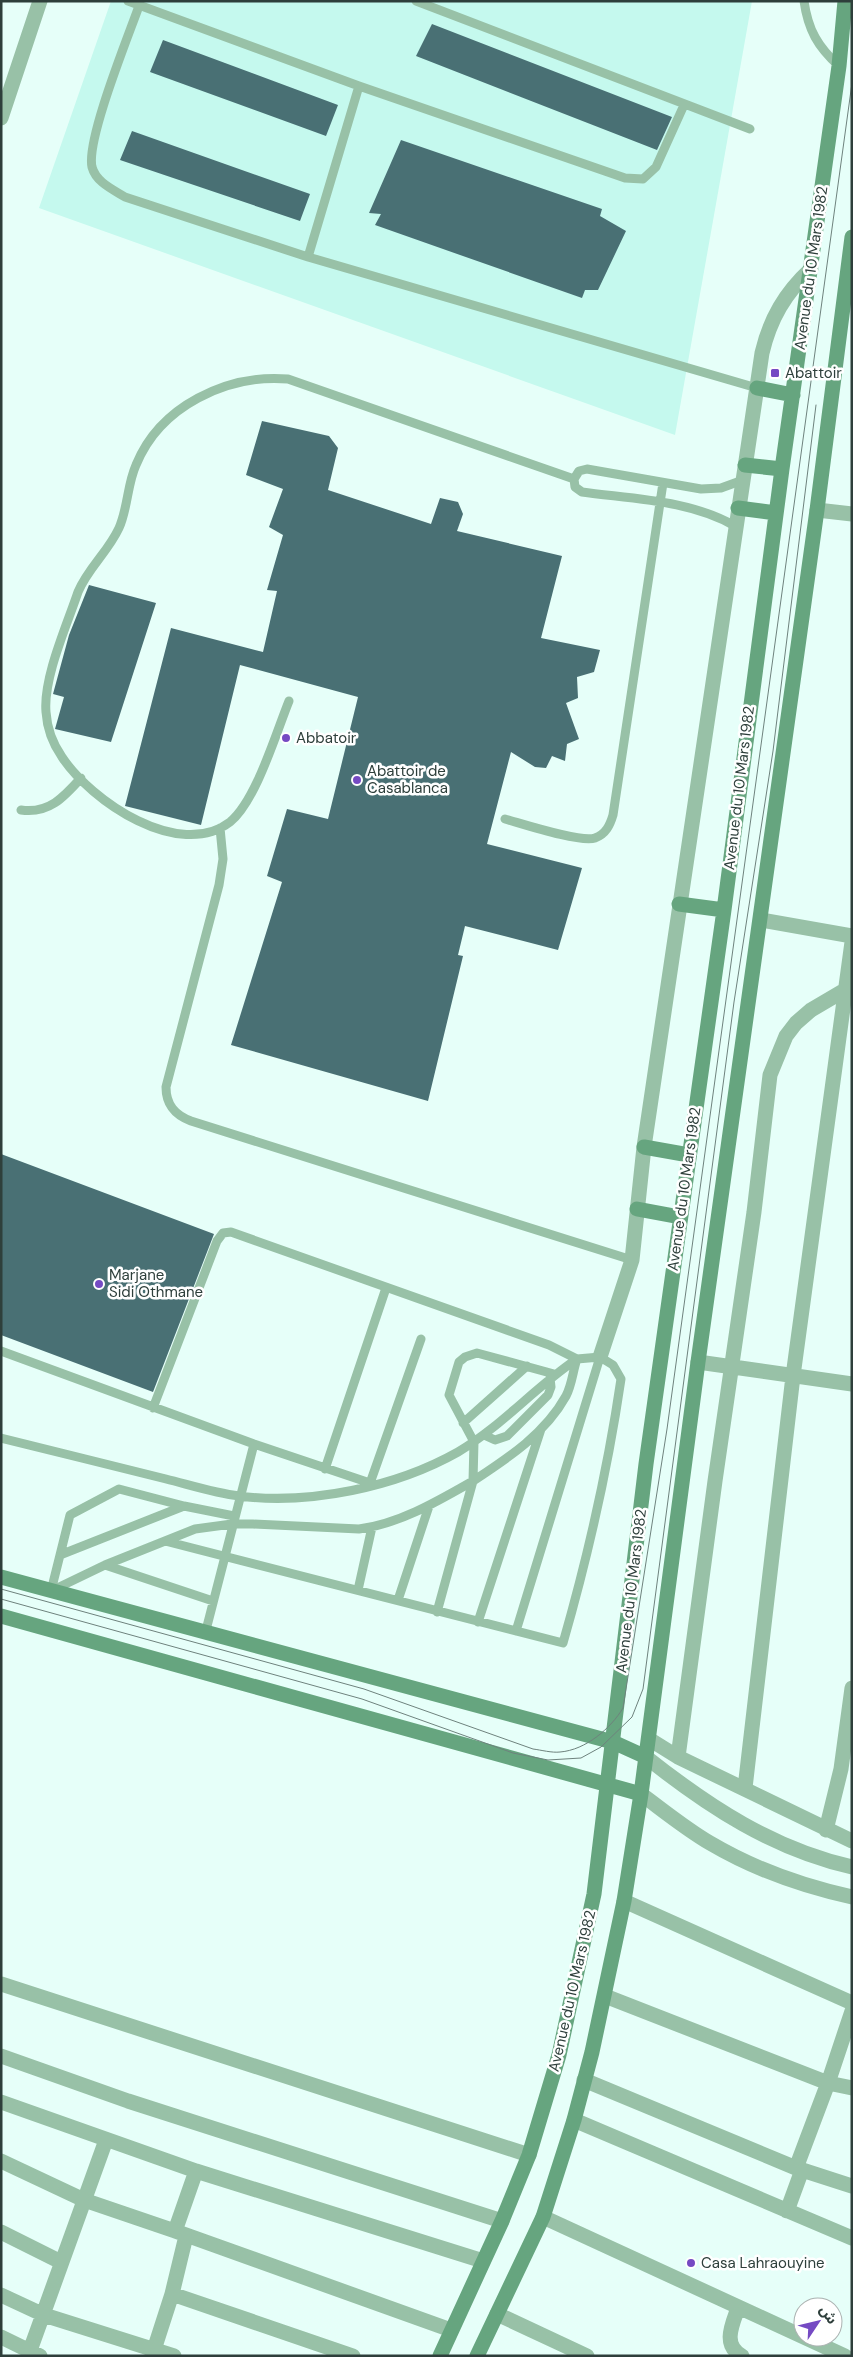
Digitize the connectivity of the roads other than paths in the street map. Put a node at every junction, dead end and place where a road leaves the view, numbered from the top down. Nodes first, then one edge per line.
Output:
1 (40, 1) edge
2 (128, 1) edge
3 (416, 1) edge
4 (804, 1) edge
5 (846, 1) edge
6 (139, 6) junction
7 (839, 66) junction
8 (359, 86) junction
9 (684, 105) junction
10 (1, 118) edge
11 (750, 129) dead end
12 (852, 237) edge
13 (308, 258) junction
14 (810, 269) junction
15 (757, 388) junction
16 (793, 395) junction
17 (745, 464) junction
18 (782, 469) junction
19 (574, 479) junction
20 (743, 480) junction
21 (663, 482) junction
22 (660, 503) junction
23 (738, 508) junction
24 (817, 510) junction
25 (776, 513) junction
26 (852, 514) edge
27 (735, 526) junction
28 (289, 701) dead end
29 (81, 778) junction
30 (21, 810) dead end
31 (505, 819) dead end
32 (220, 828) junction
33 (679, 904) junction
34 (724, 910) junction
35 (760, 920) junction
36 (852, 936) edge
37 (852, 942) edge
38 (845, 990) junction
39 (644, 1147) junction
40 (689, 1155) junction
41 (637, 1209) junction
42 (680, 1217) junction
43 (632, 1260) junction
44 (386, 1288) junction
45 (421, 1339) dead end
46 (1, 1351) edge
47 (600, 1357) junction
48 (576, 1358) junction
49 (698, 1362) junction
50 (527, 1366) junction
51 (732, 1367) junction
52 (552, 1376) junction
53 (793, 1376) junction
54 (852, 1384) edge
55 (154, 1408) junction
56 (463, 1423) junction
57 (542, 1428) junction
58 (484, 1435) junction
59 (1, 1438) edge
60 (474, 1442) junction
61 (254, 1444) junction
62 (325, 1469) junction
63 (473, 1481) junction
64 (369, 1484) junction
65 (239, 1496) junction
66 (184, 1506) junction
67 (429, 1506) junction
68 (233, 1520) junction
69 (372, 1528) junction
70 (165, 1541) junction
71 (225, 1554) junction
72 (60, 1555) junction
73 (105, 1566) junction
74 (1, 1577) edge
75 (358, 1590) junction
76 (51, 1591) junction
77 (398, 1600) junction
78 (213, 1601) junction
79 (437, 1612) junction
80 (1, 1616) edge
81 (478, 1622) junction
82 (516, 1631) junction
83 (205, 1634) junction
84 (852, 1688) edge
85 (649, 1739) junction
86 (613, 1742) junction
87 (646, 1757) junction
88 (678, 1757) junction
89 (606, 1784) junction
90 (745, 1788) junction
91 (641, 1794) junction
92 (826, 1830) junction
93 (852, 1841) edge
94 (852, 1867) edge
95 (852, 1898) edge
96 (624, 1901) junction
97 (1, 1984) edge
98 (605, 1996) junction
99 (852, 2004) edge
100 (852, 2011) edge
101 (1, 2056) edge
102 (584, 2080) junction
103 (828, 2083) junction
104 (852, 2088) edge
105 (1, 2102) edge
106 (574, 2120) junction
107 (106, 2140) junction
108 (529, 2155) junction
109 (1, 2161) edge
110 (799, 2169) junction
111 (196, 2171) junction
112 (852, 2186) edge
113 (84, 2200) junction
114 (787, 2210) junction
115 (543, 2217) junction
116 (502, 2221) junction
117 (1, 2232) edge
118 (181, 2234) junction
119 (852, 2238) edge
120 (482, 2261) junction
121 (62, 2262) junction
122 (172, 2294) junction
123 (1, 2295) edge
124 (738, 2308) junction
125 (498, 2314) junction
126 (44, 2315) junction
127 (451, 2330) junction
128 (1, 2337) edge
129 (153, 2352) edge
130 (33, 2355) edge
131 (174, 2356) edge
132 (353, 2356) edge
133 (440, 2356) edge
134 (477, 2356) edge
135 (587, 2356) edge
136 (742, 2356) edge
137 (845, 2356) edge

1 - 10 street
2 - 6 lane
3 - 9 lane
4 - 7 lane
5 - 7 main road, Avenue du 10 Mars 1982
6 - 8 lane
6 - 13 lane
7 - 14 main road, Avenue du 10 Mars 1982
8 - 9 lane
8 - 13 lane
9 - 11 lane
12 - 24 main road, Avenue du 10 Mars 1982
13 - 15 lane
14 - 15 street
14 - 16 main road, Avenue du 10 Mars 1982
15 - 16 main road
15 - 17 street
16 - 18 main road, Avenue du 10 Mars 1982
17 - 18 main road
17 - 20 street
18 - 25 main road, Avenue du 10 Mars 1982
19 - 21 lane
19 - 22 lane
19 - 29 lane
20 - 21 lane
20 - 23 street
21 - 22 lane
22 - 27 lane
22 - 31 lane
23 - 25 main road
23 - 27 street
24 - 26 street
24 - 35 main road, Avenue du 10 Mars 1982
25 - 34 main road, Avenue du 10 Mars 1982
27 - 33 street
28 - 32 lane
29 - 30 lane
29 - 32 lane
32 - 43 lane
33 - 34 main road
33 - 39 street
34 - 40 main road, Avenue du 10 Mars 1982
35 - 36 street
35 - 49 main road, Avenue du 10 Mars 1982
37 - 38 street
38 - 51 street
38 - 53 street
39 - 40 main road
39 - 41 street
40 - 42 main road, Avenue du 10 Mars 1982
41 - 42 main road
41 - 43 street
42 - 86 main road, Avenue du 10 Mars 1982
43 - 47 street
44 - 48 lane
44 - 55 lane
44 - 62 lane
45 - 64 lane
46 - 55 lane
47 - 48 lane
47 - 82 lane
47 - 82 lane
48 - 52 lane
48 - 57 lane
49 - 51 street
49 - 85 main road, Avenue du 10 Mars 1982
50 - 52 lane
50 - 56 lane
50 - 56 lane
51 - 53 street
51 - 88 street
52 - 58 lane
52 - 58 lane
53 - 54 street
53 - 90 street
55 - 61 lane
56 - 60 lane
57 - 63 lane
57 - 81 lane
58 - 60 lane
59 - 65 lane
60 - 63 lane
60 - 64 lane
61 - 62 lane
61 - 65 lane
62 - 64 lane
63 - 67 lane
63 - 79 lane
64 - 65 lane
65 - 68 lane
66 - 68 lane
66 - 72 lane
66 - 72 lane
67 - 69 lane
67 - 77 lane
68 - 69 lane
68 - 70 lane
68 - 71 lane
69 - 75 lane
70 - 71 lane
70 - 73 lane
71 - 75 lane
71 - 78 lane
72 - 76 lane
73 - 76 lane
73 - 78 lane
74 - 76 main road
75 - 77 lane
76 - 83 main road
77 - 79 lane
78 - 83 lane
79 - 81 lane
80 - 89 main road
81 - 82 lane
83 - 86 main road
84 - 92 street
85 - 87 main road, Avenue du 10 Mars 1982
85 - 88 street
86 - 87 main road
86 - 89 main road, Avenue du 10 Mars 1982
87 - 91 main road, Avenue du 10 Mars 1982
87 - 94 street
88 - 90 street
89 - 91 main road
89 - 108 main road, Avenue du 10 Mars 1982
90 - 92 street
91 - 95 street
91 - 96 main road, Avenue du 10 Mars 1982
92 - 93 street
96 - 98 main road, Avenue du 10 Mars 1982
96 - 99 street
97 - 108 street
98 - 102 main road, Avenue du 10 Mars 1982
98 - 103 street
100 - 103 street
101 - 116 street
102 - 106 main road, Avenue du 10 Mars 1982
102 - 110 street
103 - 104 street
103 - 110 street
105 - 107 street
106 - 114 street
106 - 115 main road, Avenue du 10 Mars 1982
107 - 111 street
107 - 113 street
108 - 116 main road, Avenue du 10 Mars 1982
109 - 113 street
110 - 112 street
110 - 114 street
111 - 118 street
111 - 120 street
113 - 118 street
113 - 121 street
114 - 119 street
115 - 124 street
115 - 125 main road, Avenue du 10 Mars 1982
116 - 120 main road, Avenue du 10 Mars 1982
117 - 121 street
118 - 122 street
118 - 127 street
120 - 127 main road, Avenue du 10 Mars 1982
121 - 126 street
122 - 129 street
122 - 132 street
123 - 126 street
124 - 136 street
124 - 137 street
125 - 134 main road, Avenue du 10 Mars 1982
125 - 135 street
126 - 129 street
126 - 130 street
127 - 133 main road, Avenue du 10 Mars 1982
128 - 130 street
129 - 131 street

